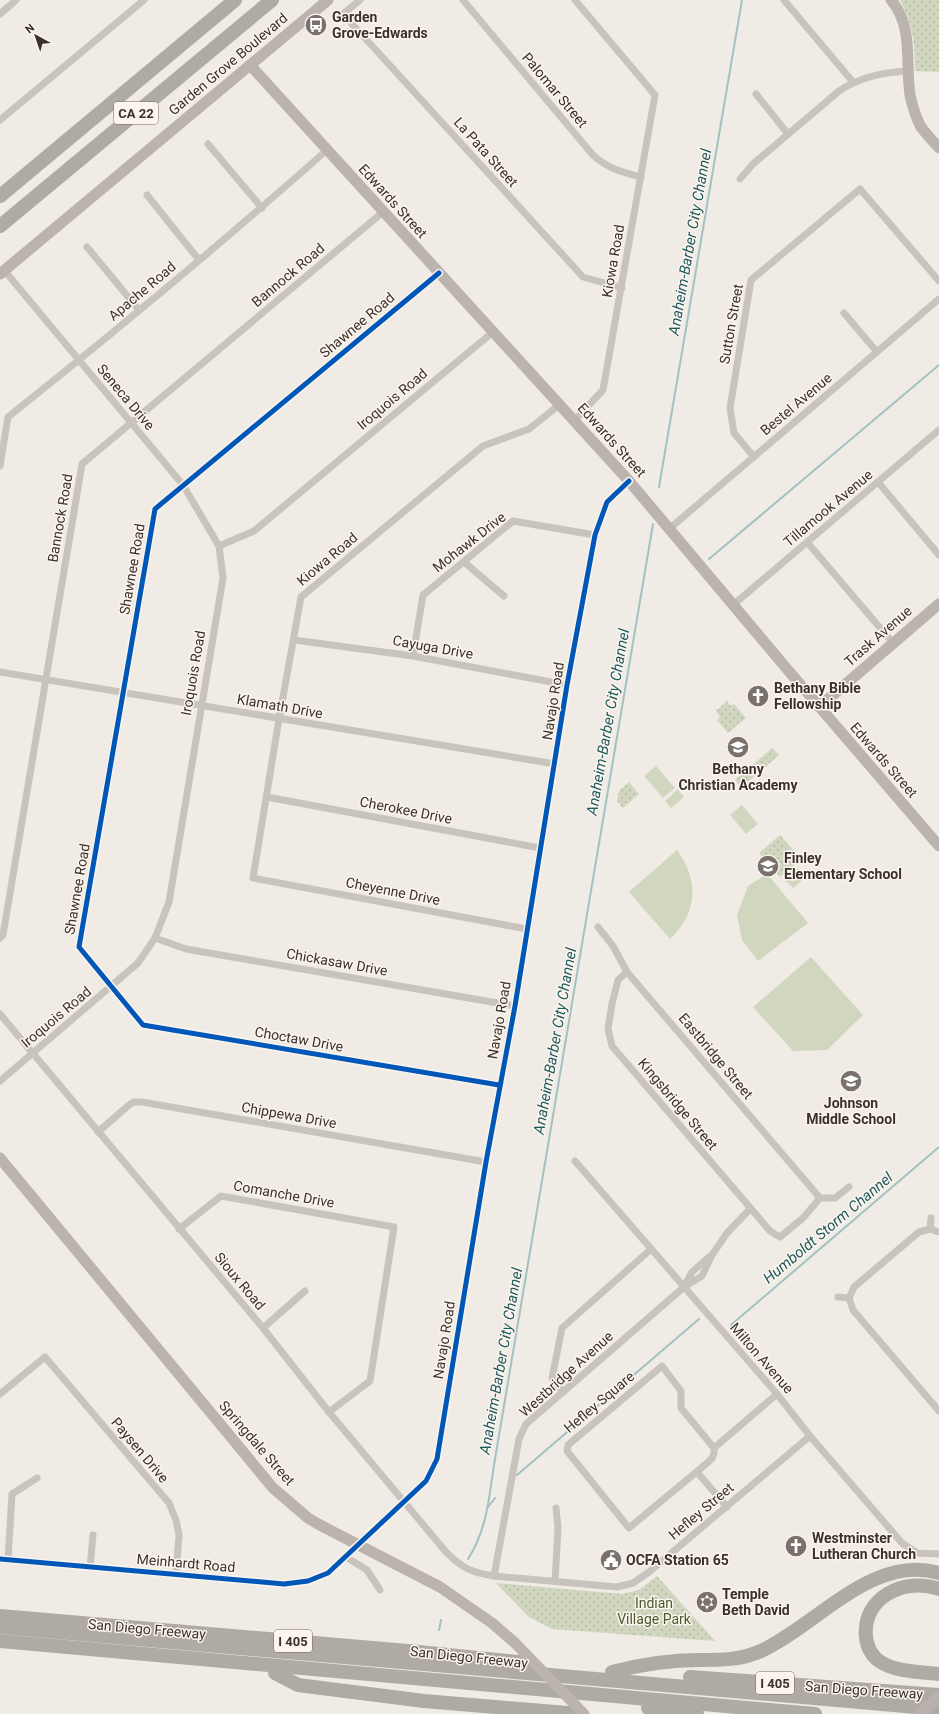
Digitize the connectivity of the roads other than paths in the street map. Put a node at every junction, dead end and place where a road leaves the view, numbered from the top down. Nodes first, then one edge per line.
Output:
1 (16, 0) edge
2 (144, 0) edge
3 (235, 0) edge
4 (272, 0) edge
5 (328, 0) edge
6 (360, 0) edge
7 (463, 0) edge
8 (575, 0) edge
9 (784, 0) edge
10 (891, 0) edge
11 (0, 14) edge
12 (250, 65) junction
13 (908, 71) junction
14 (853, 82) junction
15 (756, 94) dead end
16 (0, 120) edge
17 (788, 134) junction
18 (208, 144) dead end
19 (939, 148) edge
20 (327, 150) junction
21 (641, 177) junction
22 (740, 179) dead end
23 (147, 195) dead end
24 (0, 196) edge
25 (262, 208) junction
26 (383, 212) junction
27 (0, 226) edge
28 (87, 247) dead end
29 (199, 260) junction
30 (2, 272) edge
31 (439, 273) junction
32 (939, 281) edge
33 (622, 288) junction
34 (939, 299) edge
35 (139, 310) junction
36 (844, 313) dead end
37 (493, 332) junction
38 (877, 352) junction
39 (79, 361) junction
40 (559, 405) junction
41 (574, 421) junction
42 (131, 424) junction
43 (939, 430) edge
44 (754, 457) junction
45 (0, 466) edge
46 (629, 481) junction
47 (878, 482) junction
48 (183, 485) junction
49 (669, 529) junction
50 (595, 535) junction
51 (807, 542) junction
52 (219, 546) junction
53 (939, 555) edge
54 (464, 562) junction
55 (504, 596) dead end
56 (939, 604) edge
57 (733, 605) junction
58 (294, 640) junction
59 (893, 643) junction
60 (413, 656) junction
61 (0, 672) edge
62 (45, 680) junction
63 (567, 685) junction
64 (123, 694) junction
65 (201, 705) junction
66 (819, 707) junction
67 (278, 719) junction
68 (555, 764) junction
69 (267, 797) junction
70 (939, 846) edge
71 (540, 848) junction
72 (253, 878) joint
73 (598, 927) dead end
74 (527, 930) junction
75 (0, 938) edge
76 (155, 938) junction
77 (627, 972) junction
78 (112, 986) junction
79 (515, 1006) junction
80 (0, 1014) edge
81 (34, 1052) junction
82 (0, 1081) edge
83 (499, 1085) junction
84 (98, 1132) junction
85 (0, 1158) edge
86 (575, 1161) dead end
87 (486, 1162) junction
88 (849, 1187) dead end
89 (820, 1198) junction
90 (750, 1209) junction
91 (931, 1218) dead end
92 (179, 1229) junction
93 (930, 1229) junction
94 (939, 1232) edge
95 (650, 1250) junction
96 (684, 1287) junction
97 (305, 1291) dead end
98 (838, 1297) dead end
99 (849, 1298) junction
100 (263, 1328) junction
101 (563, 1392) junction
102 (0, 1394) edge
103 (777, 1394) junction
104 (939, 1411) edge
105 (330, 1412) junction
106 (810, 1436) junction
107 (714, 1448) junction
108 (697, 1472) junction
109 (37, 1478) dead end
110 (405, 1502) junction
111 (727, 1507) junction
112 (556, 1508) dead end
113 (93, 1535) dead end
114 (357, 1544) junction
115 (939, 1554) edge
116 (346, 1557) junction
117 (0, 1559) edge
118 (8, 1560) junction
119 (459, 1565) joint
120 (90, 1567) junction
121 (939, 1573) edge
122 (176, 1574) junction
123 (494, 1576) junction
124 (555, 1581) junction
125 (939, 1589) edge
126 (380, 1590) dead end
127 (0, 1616) edge
128 (0, 1627) edge
129 (0, 1642) edge
130 (0, 1651) edge
131 (612, 1672) junction
132 (275, 1673) junction
133 (939, 1674) edge
134 (939, 1696) edge
135 (424, 1701) junction
136 (939, 1709) edge
137 (484, 1714) edge
138 (579, 1714) edge
139 (584, 1714) edge
140 (697, 1714) edge
141 (815, 1714) edge
142 (920, 1714) edge

1 - 11 street
2 - 16 street
3 - 24 highway, CA 22
4 - 27 highway, CA 22
5 - 12 street, Garden Grove Boulevard
6 - 33 street, La Pata Street
7 - 21 street, Palomar Street
8 - 21 street, Kiowa Road
9 - 14 street
10 - 13 street
12 - 20 street, Edwards Street
12 - 30 street, Garden Grove Boulevard
13 - 14 street
13 - 19 street
14 - 17 street
15 - 17 street
17 - 22 street
18 - 25 street
20 - 25 street, Apache Road
20 - 26 street, Edwards Street
21 - 33 street, Kiowa Road
23 - 29 street
25 - 29 street, Apache Road
26 - 31 street, Edwards Street
26 - 42 street, Bannock Road
28 - 35 street
29 - 35 street, Apache Road
30 - 39 street, Seneca Drive
31 - 37 street, Edwards Street
31 - 48 street, Shawnee Road
32 - 44 street, Sutton Street
33 - 41 street, Kiowa Road
34 - 38 street, Bestel Avenue
35 - 39 street, Apache Road
36 - 38 street
37 - 40 street, Edwards Street
37 - 52 street, Iroquois Road
38 - 44 street, Bestel Avenue
39 - 42 street, Seneca Drive
39 - 45 street, Apache Road
40 - 41 street, Edwards Street
40 - 58 street, Kiowa Road
41 - 46 street, Edwards Street
42 - 48 street, Seneca Drive
42 - 62 street, Bannock Road
43 - 47 street, Tillamook Avenue
44 - 49 street, Bestel Avenue
46 - 49 street, Edwards Street
46 - 50 street, Navajo Road
47 - 51 street, Tillamook Avenue
47 - 53 street
48 - 52 street, Seneca Drive
48 - 64 street, Shawnee Road
49 - 57 street, Edwards Street
50 - 54 street, Mohawk Drive
50 - 63 street, Navajo Road
51 - 57 street, Tillamook Avenue
51 - 59 street
52 - 65 street, Iroquois Road
54 - 55 street
54 - 60 street, Mohawk Drive
56 - 59 street, Trask Avenue
57 - 66 street, Edwards Street
58 - 60 street, Cayuga Drive
58 - 67 street, Kiowa Road
59 - 66 street, Trask Avenue
60 - 63 street, Cayuga Drive
61 - 62 street, Klamath Drive
62 - 64 street, Klamath Drive
62 - 75 street, Bannock Road
63 - 68 street, Navajo Road
64 - 65 street, Klamath Drive
64 - 78 street, Shawnee Road
65 - 67 street, Klamath Drive
65 - 76 street, Iroquois Road
66 - 70 street, Edwards Street
67 - 68 street, Klamath Drive
67 - 69 street, Kiowa Road
68 - 71 street, Navajo Road
69 - 71 street, Cherokee Drive
69 - 72 street, Kiowa Road
71 - 74 street, Navajo Road
72 - 74 street, Cheyenne Drive
73 - 77 street, Eastbridge Street
74 - 79 street, Navajo Road
76 - 78 street, Iroquois Road
76 - 79 street, Chickasaw Drive
77 - 89 street, Eastbridge Street
77 - 90 street, Kingsbridge Street
78 - 81 street, Iroquois Road
78 - 83 street, Choctaw Drive
79 - 83 street, Navajo Road
80 - 81 street, Sioux Road
81 - 82 street, Iroquois Road
81 - 84 street, Sioux Road
83 - 87 street, Navajo Road
84 - 87 street, Chippewa Drive
84 - 92 street, Sioux Road
85 - 114 street, Springdale Street
86 - 95 street, Milton Avenue
87 - 110 street, Navajo Road
88 - 89 street
89 - 90 street, Kingsbridge Street
90 - 96 street, Westbridge Avenue
91 - 93 street
92 - 100 street, Sioux Road
92 - 105 street, Comanche Drive
93 - 94 street
93 - 99 street
95 - 96 street, Milton Avenue
95 - 101 street
96 - 101 street, Westbridge Avenue
96 - 103 street, Milton Avenue
97 - 100 street
98 - 99 street
99 - 104 street
100 - 105 street, Sioux Road
101 - 123 street, Westbridge Avenue
102 - 122 street, Paysen Drive
103 - 106 street, Milton Avenue
103 - 107 street, Hefley Square
105 - 110 street, Sioux Road
106 - 111 street, Hefley Street
106 - 115 street, Milton Avenue
107 - 108 street, Hefley Square
107 - 108 street, Hefley Square
108 - 111 street
109 - 118 street
110 - 114 street, Navajo Road
110 - 119 street, Sioux Road
111 - 124 street, Hefley Street
112 - 124 street
113 - 120 street
114 - 116 street, Meinhardt Road
114 - 139 street, Springdale Street, bridge
116 - 122 street, Meinhardt Road
116 - 126 street
117 - 118 street, Meinhardt Road
118 - 120 street, Meinhardt Road
119 - 123 street, Hefley Street
120 - 122 street, Meinhardt Road
121 - 131 highway
123 - 124 street, Hefley Street
125 - 133 highway
127 - 131 highway, San Diego Freeway / I 405
128 - 136 highway
129 - 141 highway
130 - 132 highway
131 - 134 highway, San Diego Freeway / I 405
132 - 135 highway
132 - 140 highway
134 - 142 main road, bridge
135 - 137 highway
135 - 138 highway

